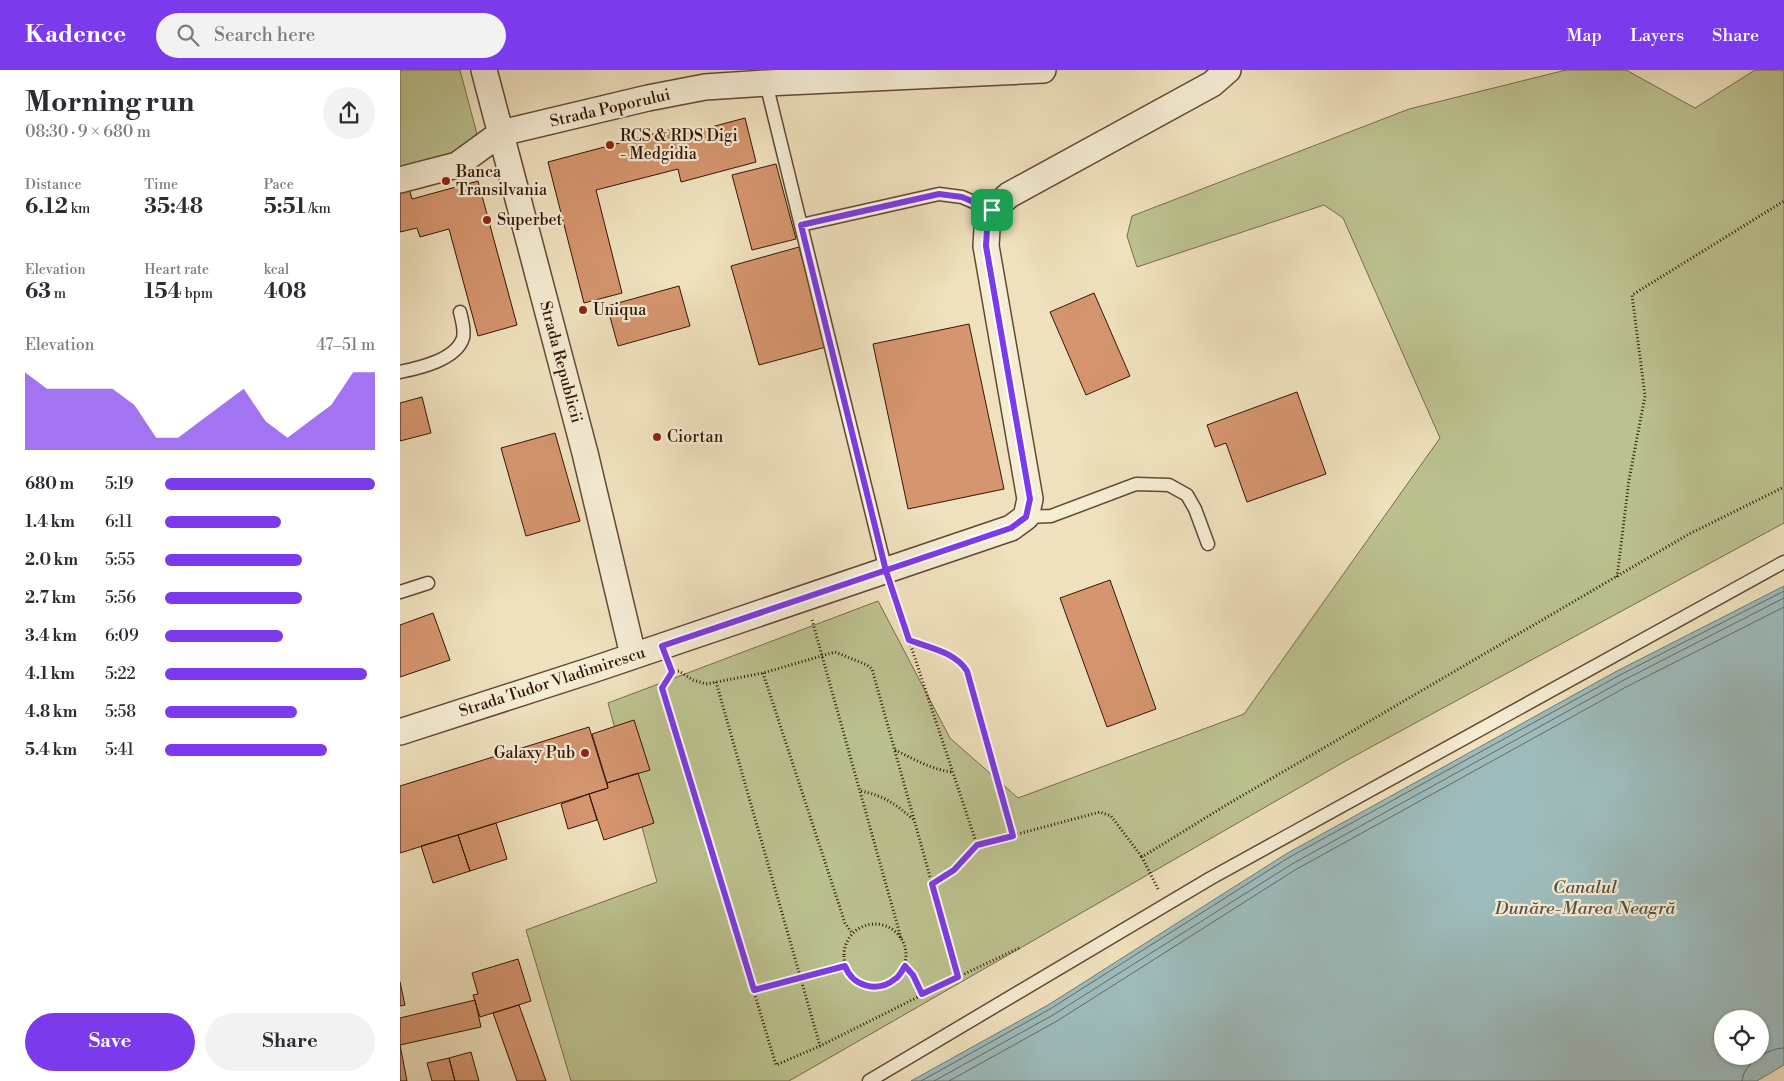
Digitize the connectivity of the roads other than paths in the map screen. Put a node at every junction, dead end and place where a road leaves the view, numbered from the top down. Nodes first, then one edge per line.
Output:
1 (484, 70) edge
2 (1043, 70) edge
3 (1228, 70) edge
4 (766, 83) junction
5 (500, 134) junction
6 (400, 180) edge
7 (992, 210) junction
8 (801, 225) junction
9 (460, 312) dead end
10 (400, 372) edge
11 (1026, 517) junction
12 (1208, 544) dead end
13 (1784, 562) edge
14 (886, 571) junction
15 (428, 583) dead end
16 (400, 592) edge
17 (633, 656) junction
18 (400, 732) edge
19 (869, 1081) edge

1 - 5 street, Strada Republicii
2 - 4 street, Strada Poporului
3 - 7 street
4 - 5 street, Strada Poporului
4 - 8 lane
5 - 6 street, Strada Poporului
5 - 17 street, Strada Republicii
7 - 8 lane
7 - 11 street
8 - 14 lane
9 - 10 lane
11 - 12 lane
11 - 14 street, Strada Tudor Vladimirescu
13 - 19 lane
14 - 17 street, Strada Tudor Vladimirescu
15 - 16 lane
17 - 18 street, Strada Tudor Vladimirescu

